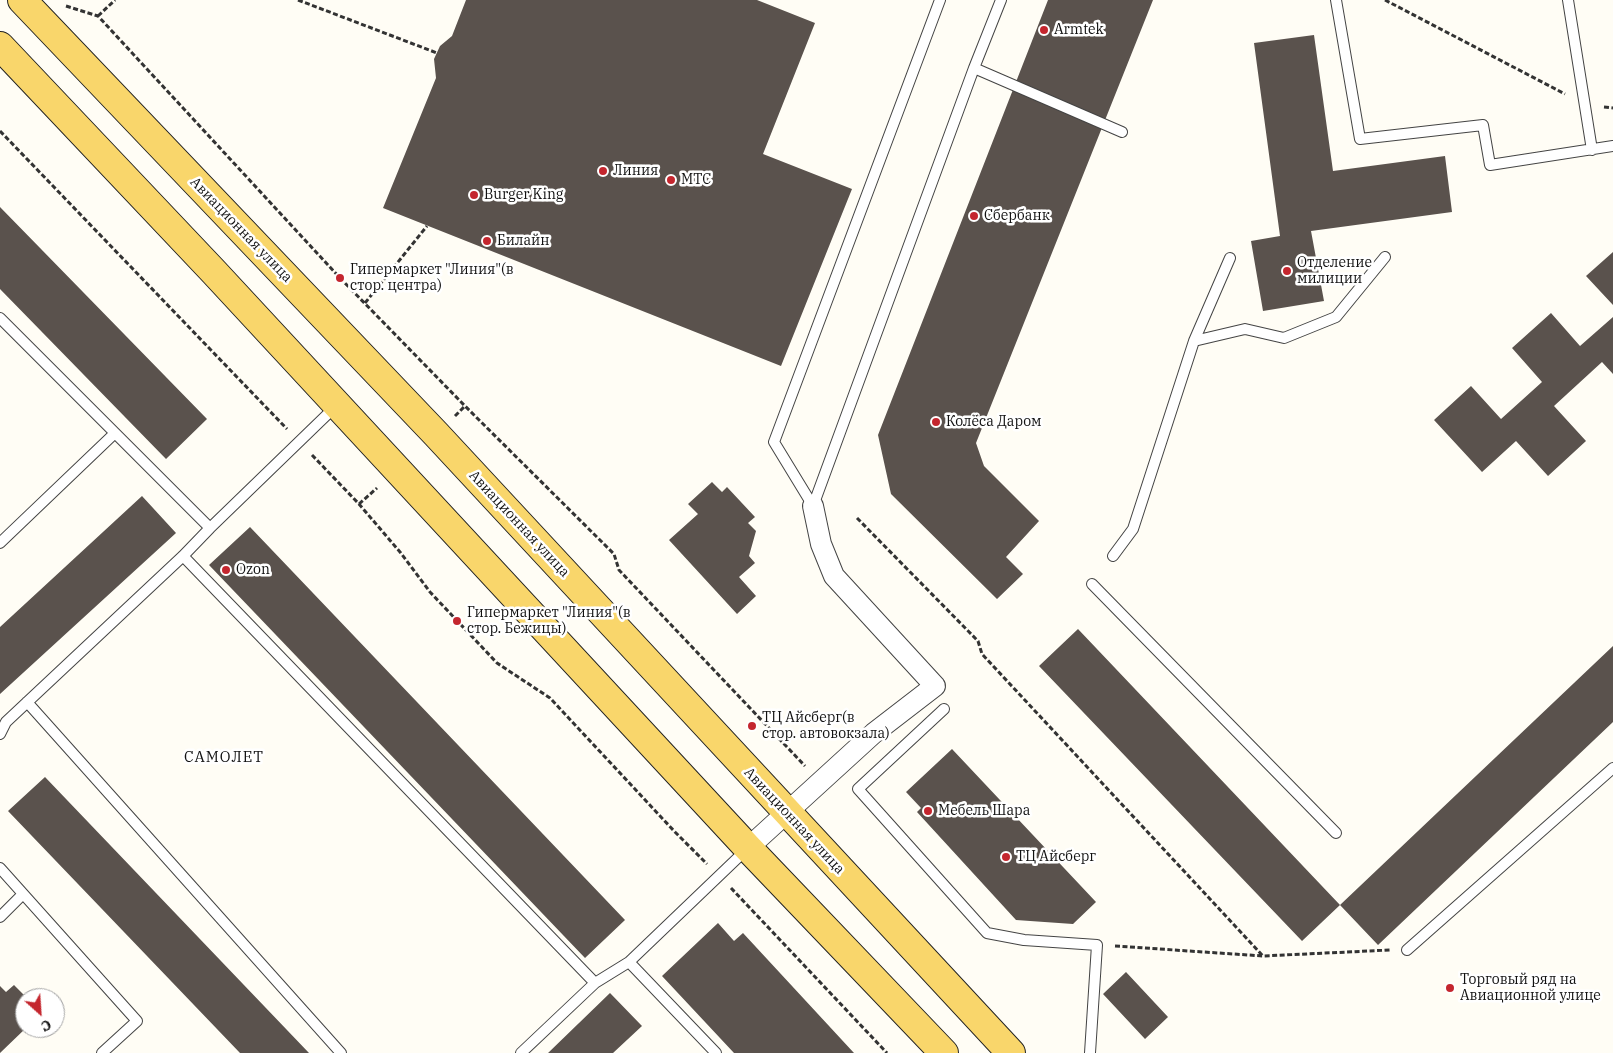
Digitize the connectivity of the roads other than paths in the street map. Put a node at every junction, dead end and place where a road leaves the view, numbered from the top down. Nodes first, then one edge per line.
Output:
1 (22, 0) edge
2 (940, 0) edge
3 (1001, 0) edge
4 (1336, 0) edge
5 (1568, 0) edge
6 (0, 46) edge
7 (974, 68) junction
8 (1122, 132) dead end
9 (1613, 146) edge
10 (1592, 150) junction
11 (1385, 257) dead end
12 (1230, 258) dead end
13 (0, 318) edge
14 (1194, 341) junction
15 (336, 406) junction
16 (115, 433) junction
17 (813, 506) junction
18 (210, 528) junction
19 (0, 542) edge
20 (183, 556) junction
21 (1113, 556) dead end
22 (1092, 584) dead end
23 (27, 702) junction
24 (944, 709) dead end
25 (0, 734) edge
26 (1613, 768) edge
27 (786, 813) junction
28 (1336, 833) dead end
29 (748, 848) junction
30 (0, 868) edge
31 (22, 895) junction
32 (0, 917) edge
33 (1407, 950) road end
34 (629, 962) junction
35 (595, 983) junction
36 (710, 1051) edge
37 (102, 1053) edge
38 (341, 1053) edge
39 (520, 1053) edge
40 (944, 1053) edge
41 (1011, 1053) edge
42 (1090, 1053) edge

1 - 27 main road, Авиационная улица
2 - 17 lane
3 - 7 lane
4 - 10 lane
5 - 10 lane
6 - 15 main road
7 - 8 lane
7 - 17 lane
9 - 10 lane
11 - 14 lane
12 - 14 lane
13 - 16 lane
14 - 21 lane
15 - 18 lane
15 - 29 main road
16 - 18 lane
16 - 19 lane
17 - 27 street
18 - 20 lane
20 - 23 lane
20 - 35 lane
22 - 28 lane
23 - 25 lane
23 - 38 lane
24 - 42 lane
26 - 33 lane
27 - 29 street
27 - 41 main road, Авиационная улица
29 - 34 lane
29 - 40 main road
30 - 31 lane
31 - 32 lane
31 - 37 lane
34 - 35 lane
34 - 36 lane
35 - 39 lane

